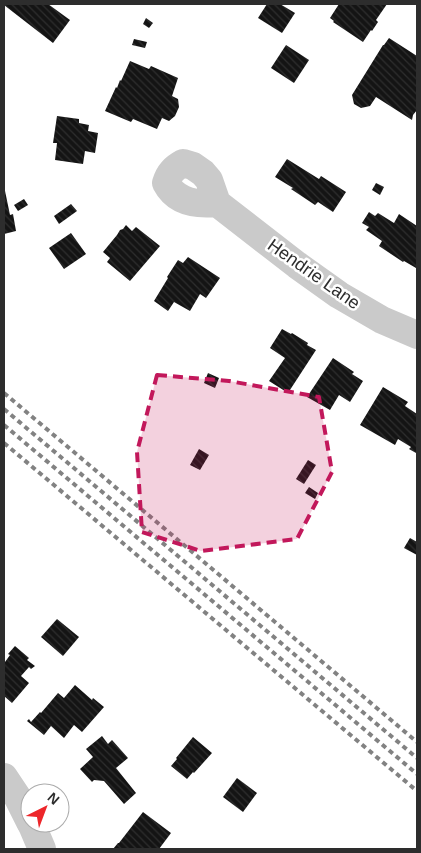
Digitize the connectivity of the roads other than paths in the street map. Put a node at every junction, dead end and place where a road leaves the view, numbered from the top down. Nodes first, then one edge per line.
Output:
1 (217, 203) dead end
2 (417, 335) edge
3 (4, 777) edge
4 (20, 802) edge
5 (35, 833) edge
6 (42, 849) edge

1 - 2 street, Hendrie Lane
3 - 4 street
5 - 6 street

